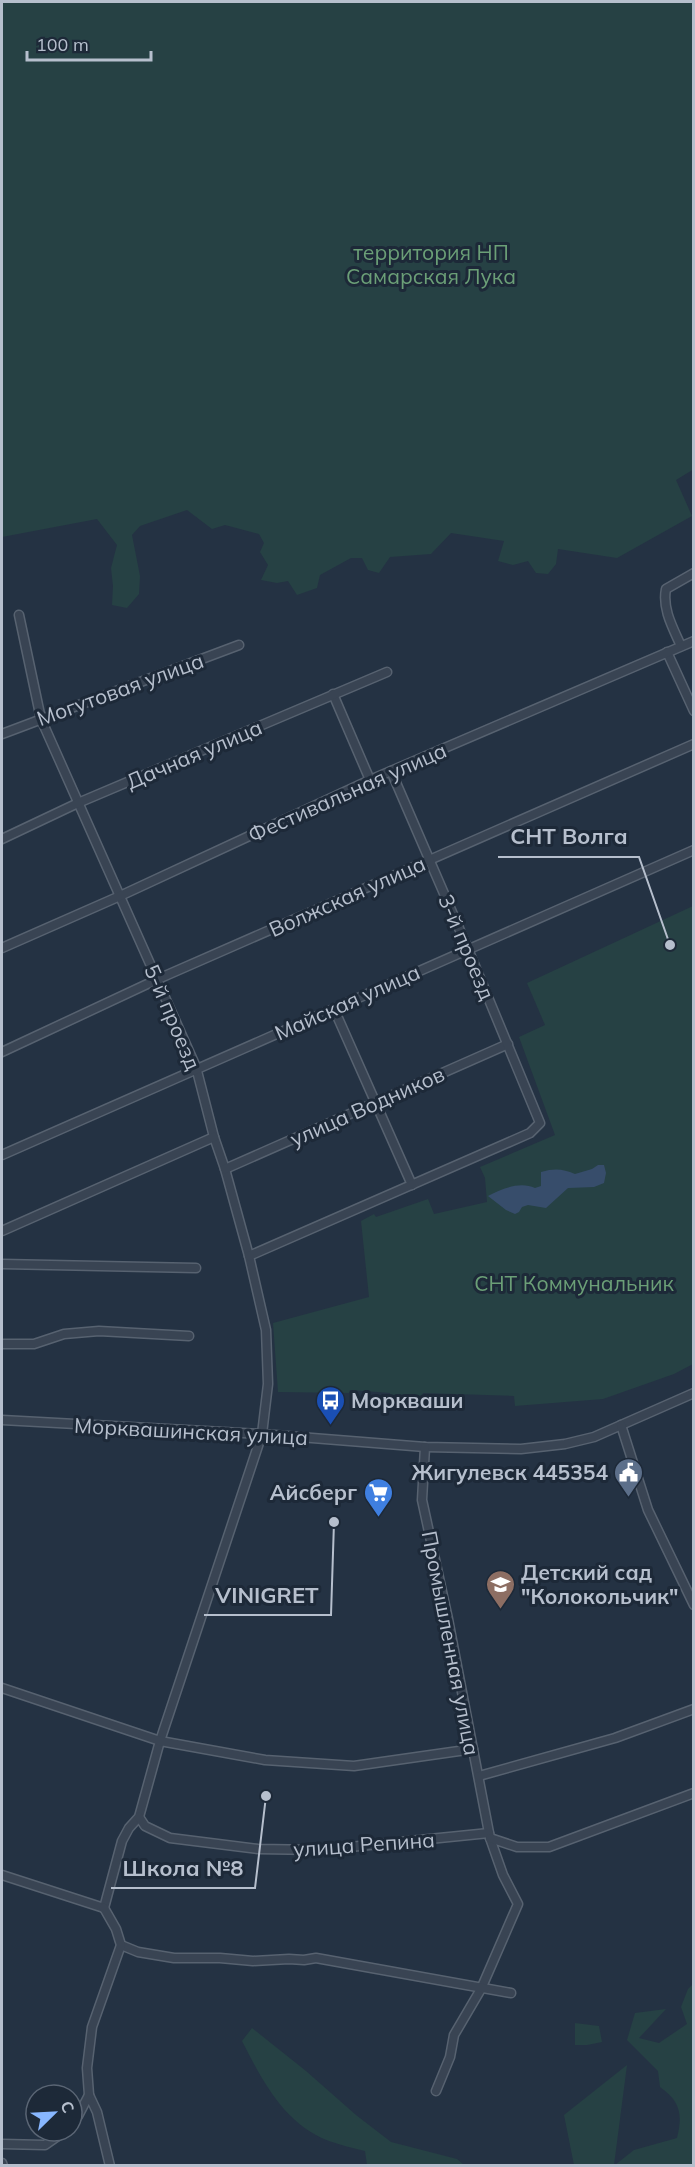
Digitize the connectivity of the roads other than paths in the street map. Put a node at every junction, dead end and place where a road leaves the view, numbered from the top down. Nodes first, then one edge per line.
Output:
1 (693, 573) edge
2 (19, 615) dead end
3 (693, 641) edge
4 (239, 645) dead end
5 (681, 646) junction
6 (667, 652) junction
7 (387, 672) dead end
8 (333, 694) junction
9 (693, 711) edge
10 (41, 719) junction
11 (2, 726) edge
12 (12, 729) junction
13 (2, 734) edge
14 (693, 744) edge
15 (392, 771) junction
16 (370, 780) junction
17 (78, 803) junction
18 (2, 839) edge
19 (693, 850) edge
20 (429, 860) junction
21 (120, 896) junction
22 (2, 948) edge
23 (468, 949) junction
24 (158, 979) junction
25 (333, 1009) junction
26 (508, 1044) junction
27 (2, 1052) edge
28 (196, 1067) junction
29 (375, 1102) junction
30 (214, 1137) junction
31 (2, 1155) edge
32 (225, 1169) junction
33 (412, 1185) junction
34 (2, 1231) edge
35 (249, 1256) junction
36 (2, 1264) edge
37 (196, 1268) dead end
38 (189, 1336) dead end
39 (2, 1344) edge
40 (693, 1393) edge
41 (2, 1420) edge
42 (621, 1425) junction
43 (262, 1434) junction
44 (425, 1447) junction
45 (693, 1605) edge
46 (2, 1688) edge
47 (693, 1709) edge
48 (160, 1741) junction
49 (473, 1749) junction
50 (479, 1776) junction
51 (693, 1793) edge
52 (139, 1817) junction
53 (489, 1836) junction
54 (2, 1875) edge
55 (104, 1908) junction
56 (121, 1945) junction
57 (481, 1989) junction
58 (511, 1993) dead end
59 (436, 2091) dead end
60 (88, 2095) junction
61 (84, 2103) edge
62 (48, 2143) edge
63 (2, 2144) edge
64 (110, 2166) edge

1 - 5 street
2 - 10 street, 5-й проезд
3 - 5 street, Фестивальная улица
4 - 10 street, Могутовая улица
5 - 6 street, Фестивальная улица
6 - 9 street
6 - 15 street, Фестивальная улица
7 - 8 street, Дачная улица
8 - 16 street
8 - 17 street, Дачная улица
10 - 12 street, Могутовая улица
10 - 17 street, 5-й проезд
11 - 12 street
12 - 13 street, Могутовая улица
14 - 20 street, Волжская улица
15 - 16 street, Фестивальная улица
15 - 20 street, 3-й проезд
16 - 21 street, Фестивальная улица
17 - 18 street, Дачная улица
17 - 21 street, 5-й проезд
19 - 23 street, Майская улица
20 - 23 street, 3-й проезд
20 - 24 street, Волжская улица
21 - 22 street, Фестивальная улица
21 - 24 street, 5-й проезд
23 - 25 street, Майская улица
23 - 26 street, 3-й проезд
24 - 27 street, Волжская улица
24 - 28 street, 5-й проезд
25 - 28 street, Майская улица
25 - 29 street
26 - 29 street, улица Водников
26 - 33 street, 3-й проезд
28 - 30 street, 5-й проезд
28 - 31 street, Майская улица
29 - 32 street, улица Водников
29 - 33 street
30 - 32 street, 5-й проезд
30 - 34 street
32 - 35 street, 5-й проезд
33 - 35 street
35 - 43 street, 5-й проезд
36 - 37 street
38 - 39 street
40 - 42 street, Морквашинская улица
41 - 43 street, Морквашинская улица
42 - 44 street, Морквашинская улица
42 - 45 street
43 - 44 street, Морквашинская улица
43 - 48 street, 5-й проезд
44 - 49 street, Промышленная улица
46 - 48 street
47 - 50 street
48 - 49 street
48 - 52 street, 5-й проезд
49 - 50 street, Промышленная улица
50 - 53 street, Промышленная улица
51 - 53 street
52 - 53 street, улица Репина
52 - 55 street, 5-й проезд
53 - 57 street, Промышленная улица
54 - 55 street
55 - 56 street
56 - 57 street
56 - 60 street
57 - 58 street
57 - 59 street, Промышленная улица
60 - 61 street
60 - 64 street
62 - 63 street

